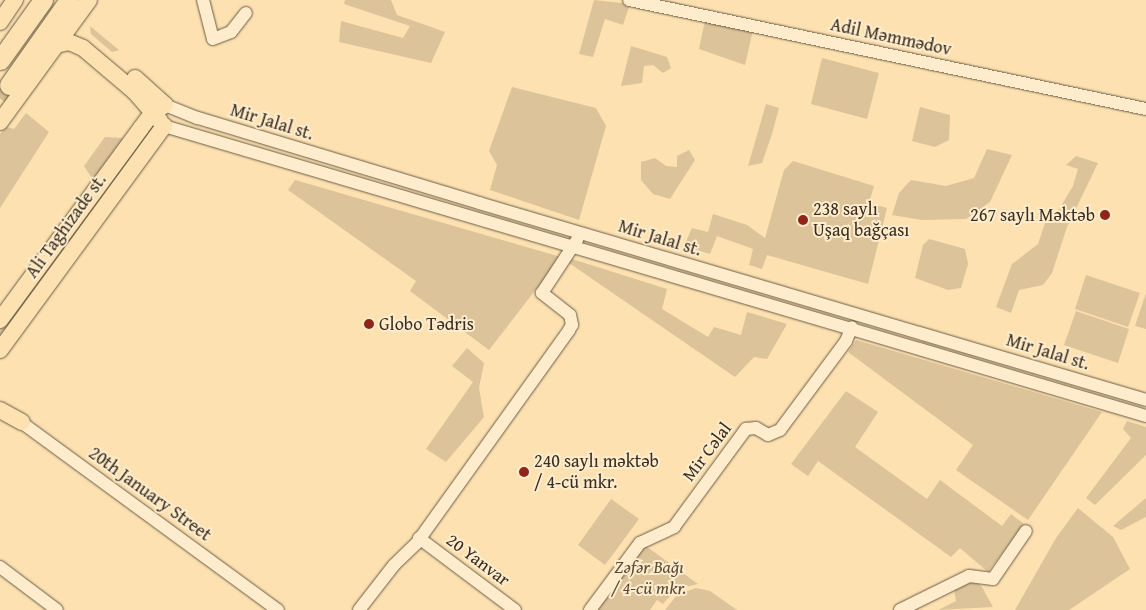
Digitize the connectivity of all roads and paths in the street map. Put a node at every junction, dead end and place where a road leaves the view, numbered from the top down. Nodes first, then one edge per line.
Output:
1 (15, 0) edge
2 (43, 0) edge
3 (89, 0) edge
4 (203, 0) edge
5 (629, 0) edge
6 (74, 8) edge
7 (246, 13) dead end
8 (0, 22) edge
9 (56, 45) junction
10 (0, 60) edge
11 (9, 85) tunnel mouth
12 (159, 108) junction
13 (1146, 110) edge
14 (6, 111) edge
15 (0, 122) edge
16 (141, 128) junction
17 (159, 133) junction
18 (306, 151) junction
19 (301, 167) junction
20 (581, 232) junction
21 (574, 246) junction
22 (0, 320) edge
23 (852, 327) junction
24 (0, 350) edge
25 (1146, 400) edge
26 (0, 406) edge
27 (0, 410) edge
28 (1146, 416) edge
29 (22, 422) junction
30 (1026, 531) dead end
31 (419, 538) junction
32 (0, 567) edge
33 (57, 610) edge
34 (278, 610) edge
35 (360, 610) edge
36 (515, 610) edge
37 (590, 610) edge
38 (900, 610) edge

1 - 8 main road
2 - 10 highway
3 - 6 main road
4 - 7 street
5 - 13 street, Adil Məmmədov
6 - 9 main road
6 - 11 highway
6 - 12 main road
9 - 12 main road
9 - 14 main road
12 - 16 main road, Ali Taghizade st.
12 - 17 main road
12 - 18 street, Mir Jalal st.
14 - 15 main road
16 - 17 main road
16 - 22 main road, Ali Taghizade st.
17 - 19 street, Mir Jalal st.
17 - 24 main road, Ali Taghizade st.
18 - 19 street
18 - 20 street, Mir Jalal st.
19 - 21 street, Mir Jalal st.
20 - 21 street
20 - 25 street, Mir Jalal st.
21 - 23 street, Mir Jalal st.
21 - 31 street, 20 Yanvar
23 - 28 street, Mir Jalal st.
23 - 37 street, Mir Cəlal
26 - 29 street, 20th January Street
27 - 29 main road
29 - 34 street, 20th January Street
30 - 38 street
31 - 35 street, 20 Yanvar
31 - 36 street, 20 Yanvar
32 - 33 street

